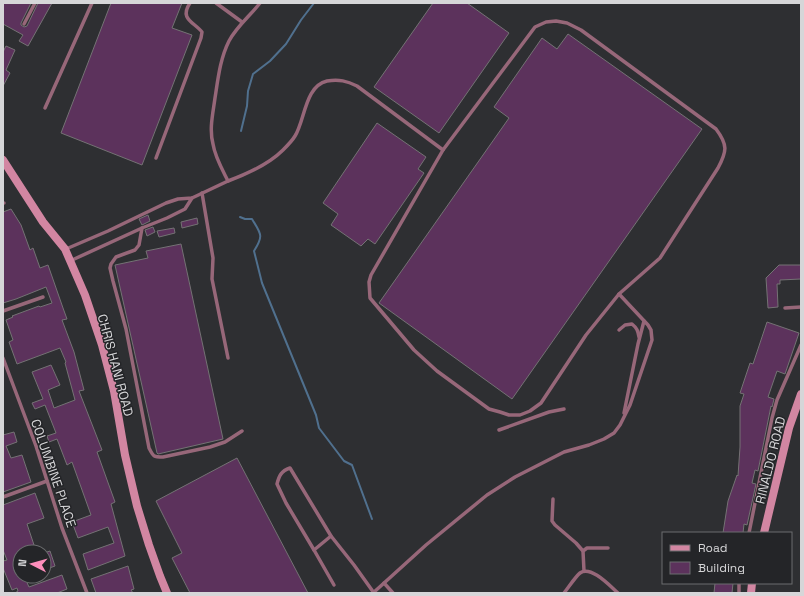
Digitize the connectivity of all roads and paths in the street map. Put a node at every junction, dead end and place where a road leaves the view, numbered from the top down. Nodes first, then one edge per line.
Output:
1 (35, 3) edge
2 (92, 3) edge
3 (190, 3) edge
4 (216, 3) edge
5 (260, 3) edge
6 (242, 22) junction
7 (24, 24) dead end
8 (45, 108) dead end
9 (443, 150) junction
10 (156, 158) dead end
11 (3, 160) edge
12 (228, 181) junction
13 (202, 193) junction
14 (192, 198) junction
15 (142, 228) junction
16 (65, 250) junction
17 (70, 261) junction
18 (619, 294) junction
19 (43, 297) dead end
20 (801, 307) edge
21 (785, 308) dead end
22 (3, 311) edge
23 (644, 321) junction
24 (619, 330) dead end
25 (640, 339) junction
26 (801, 345) edge
27 (3, 358) edge
28 (228, 358) dead end
29 (801, 394) edge
30 (564, 409) dead end
31 (623, 420) junction
32 (499, 430) dead end
33 (242, 431) dead end
34 (47, 481) junction
35 (3, 497) edge
36 (553, 499) dead end
37 (749, 532) edge
38 (764, 532) edge
39 (331, 536) junction
40 (608, 548) dead end
41 (314, 550) junction
42 (583, 551) junction
43 (584, 571) junction
44 (384, 583) junction
45 (334, 585) dead end
46 (87, 593) edge
47 (167, 593) edge
48 (374, 593) edge
49 (393, 593) edge
50 (564, 593) edge
51 (618, 593) edge

1 - 7 lane
2 - 8 lane
3 - 10 lane
4 - 6 lane
5 - 6 lane
6 - 12 lane
9 - 12 lane
9 - 18 lane
9 - 18 lane
11 - 16 street, CHRIS HANI ROAD
12 - 13 lane
13 - 14 lane
13 - 28 lane
14 - 15 lane
14 - 16 lane
15 - 17 lane
15 - 33 lane
16 - 17 street, CHRIS HANI ROAD
17 - 47 street, CHRIS HANI ROAD
18 - 23 lane
19 - 22 lane
20 - 21 lane
23 - 25 lane
23 - 31 lane
24 - 25 lane
25 - 31 lane
26 - 37 lane
27 - 34 lane, COLUMBINE PLACE
29 - 38 street, RINALDO ROAD
30 - 32 lane
31 - 44 lane
34 - 35 lane
34 - 46 lane, COLUMBINE PLACE
36 - 42 lane
39 - 41 lane
39 - 41 lane
39 - 48 lane
40 - 42 lane
41 - 45 lane
42 - 43 lane
43 - 50 lane
43 - 51 lane
44 - 48 lane
44 - 49 lane

